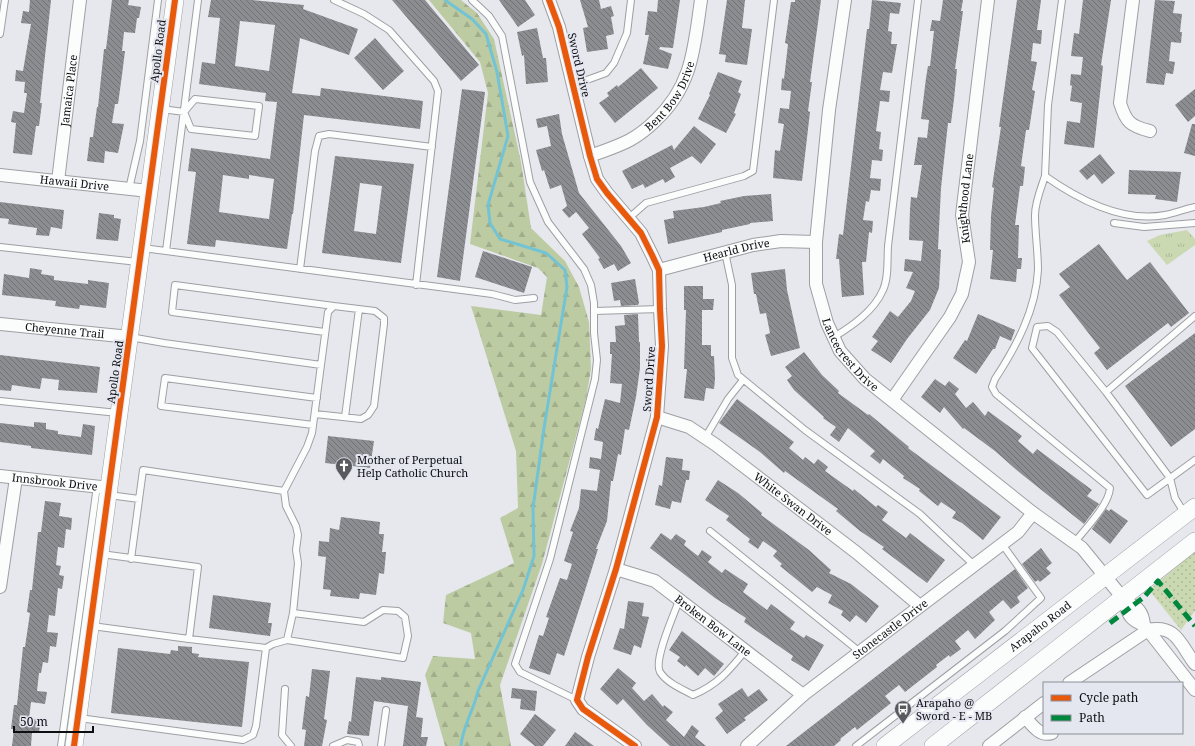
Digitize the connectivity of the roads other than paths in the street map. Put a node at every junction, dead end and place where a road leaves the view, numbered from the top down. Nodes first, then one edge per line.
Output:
1 (5, 0) edge
2 (80, 0) edge
3 (158, 0) edge
4 (174, 0) edge
5 (198, 0) edge
6 (334, 0) edge
7 (472, 0) edge
8 (549, 0) edge
9 (631, 0) edge
10 (701, 0) edge
11 (774, 0) edge
12 (845, 0) edge
13 (918, 0) edge
14 (988, 0) edge
15 (1062, 0) edge
16 (1133, 0) edge
17 (0, 34) edge
18 (573, 85) junction
19 (161, 109) junction
20 (184, 112) junction
21 (1150, 131) dead end
22 (432, 147) junction
23 (590, 156) junction
24 (0, 175) edge
25 (1045, 176) junction
26 (58, 181) junction
27 (129, 189) junction
28 (149, 191) junction
29 (1195, 207) edge
30 (629, 218) junction
31 (1114, 223) dead end
32 (1195, 223) edge
33 (816, 242) junction
34 (0, 247) edge
35 (166, 251) junction
36 (725, 252) junction
37 (141, 255) junction
38 (300, 269) junction
39 (658, 270) junction
40 (416, 285) junction
41 (534, 298) dead end
42 (334, 306) junction
43 (359, 309) junction
44 (660, 309) junction
45 (594, 311) junction
46 (1195, 316) edge
47 (0, 324) edge
48 (325, 332) junction
49 (130, 337) junction
50 (834, 337) junction
51 (321, 365) junction
52 (743, 380) junction
53 (1106, 392) junction
54 (316, 398) junction
55 (892, 400) junction
56 (0, 401) edge
57 (120, 413) junction
58 (315, 414) junction
59 (345, 417) junction
60 (657, 417) junction
61 (313, 425) junction
62 (705, 438) junction
63 (1195, 460) edge
64 (0, 476) edge
65 (16, 478) junction
66 (1170, 478) junction
67 (105, 490) junction
68 (284, 491) junction
69 (139, 499) junction
70 (1190, 510) edge
71 (1034, 513) junction
72 (710, 531) dead end
73 (1195, 541) edge
74 (1074, 543) junction
75 (1002, 544) junction
76 (101, 554) junction
77 (131, 559) junction
78 (974, 565) junction
79 (616, 569) junction
80 (1105, 575) junction
81 (0, 587) edge
82 (680, 598) junction
83 (1124, 600) junction
84 (920, 606) junction
85 (293, 613) junction
86 (91, 626) junction
87 (1146, 628) junction
88 (189, 639) junction
89 (287, 640) junction
90 (266, 648) junction
91 (745, 650) junction
92 (860, 652) junction
93 (1195, 664) edge
94 (1070, 682) edge
95 (285, 689) dead end
96 (1195, 690) edge
97 (803, 695) junction
98 (577, 700) junction
99 (1043, 704) edge
100 (386, 710) dead end
101 (1025, 717) junction
102 (78, 718) junction
103 (1043, 733) edge
104 (61, 746) edge
105 (74, 746) edge
106 (291, 746) edge
107 (333, 746) edge
108 (360, 746) edge
109 (381, 746) edge
110 (635, 746) edge
111 (747, 746) edge
112 (856, 746) edge
113 (886, 746) edge
114 (933, 746) edge
115 (989, 746) edge

1 - 17 lane
2 - 26 street, Jamaica Place
3 - 27 lane
4 - 19 street, Apollo Road
5 - 20 lane
6 - 22 lane
7 - 45 lane
8 - 18 street, Sword Drive
9 - 18 lane
10 - 23 street, Bent Bow Drive
11 - 30 lane
12 - 33 street, Lancecrest Drive
13 - 50 lane
14 - 55 street, Knighthood Lane
15 - 25 lane
16 - 21 street
18 - 23 street, Sword Drive
19 - 20 lane
19 - 28 street, Apollo Road
20 - 20 lane
20 - 35 lane
22 - 38 lane
22 - 40 lane
23 - 30 street, Sword Drive
24 - 26 street, Hawaii Drive
25 - 29 lane
25 - 74 lane
26 - 27 street, Hawaii Drive
27 - 28 street, Hawaii Drive
28 - 37 street, Apollo Road
30 - 39 street, Sword Drive
31 - 32 lane
33 - 36 street, Hearld Drive
33 - 50 street, Lancecrest Drive
34 - 37 lane
35 - 37 lane
35 - 38 lane
36 - 39 street, Hearld Drive
36 - 52 lane
37 - 49 street, Apollo Road
38 - 40 lane
39 - 44 street, Sword Drive
40 - 41 lane
42 - 43 lane
42 - 48 lane
42 - 48 lane
43 - 59 lane
43 - 59 lane
44 - 45 lane
44 - 60 street, Sword Drive
45 - 98 lane
46 - 53 lane
47 - 49 street, Cheyenne Trail
48 - 51 lane
49 - 51 lane
49 - 57 street, Apollo Road
50 - 55 street, Lancecrest Drive
51 - 54 lane
52 - 62 lane
52 - 78 lane
53 - 66 lane
53 - 66 lane
54 - 58 lane
54 - 61 lane
55 - 71 street, Lancecrest Drive
56 - 57 lane
57 - 67 street, Apollo Road
58 - 59 lane
58 - 61 lane
60 - 62 street, White Swan Drive
60 - 79 street, Sword Drive
61 - 68 lane
62 - 84 street, White Swan Drive
63 - 66 lane
64 - 65 street, Innsbrook Drive
65 - 67 street, Innsbrook Drive
65 - 81 street
66 - 70 lane
67 - 69 lane
67 - 76 street, Apollo Road
67 - 104 lane
68 - 69 lane
68 - 85 lane
69 - 77 lane
70 - 80 street, Arapaho Road
71 - 74 street, Lancecrest Drive
71 - 75 street, Stonecastle Drive
72 - 92 lane
73 - 83 street
74 - 80 street, Lancecrest Drive
75 - 78 street, Stonecastle Drive
75 - 112 lane
76 - 77 lane
76 - 86 street, Apollo Road
77 - 88 lane
78 - 84 street, Stonecastle Drive
79 - 82 street, Broken Bow Lane
79 - 98 street, Sword Drive
80 - 83 street, Lancecrest Drive
80 - 113 street, Arapaho Road
82 - 91 street, Broken Bow Lane
82 - 91 lane
83 - 87 street, Lancecrest Drive
83 - 114 street
84 - 92 street, Stonecastle Drive
85 - 89 lane
85 - 89 lane
86 - 88 lane
86 - 102 street, Apollo Road
87 - 93 street
87 - 94 street
87 - 96 street
88 - 90 lane
89 - 90 lane
90 - 102 lane
91 - 97 street, Broken Bow Lane
92 - 97 street, Stonecastle Drive
95 - 106 lane
97 - 111 street, Stonecastle Drive
98 - 110 street
99 - 101 street
100 - 109 lane
101 - 103 street
101 - 115 street
102 - 105 street, Apollo Road
107 - 108 lane

